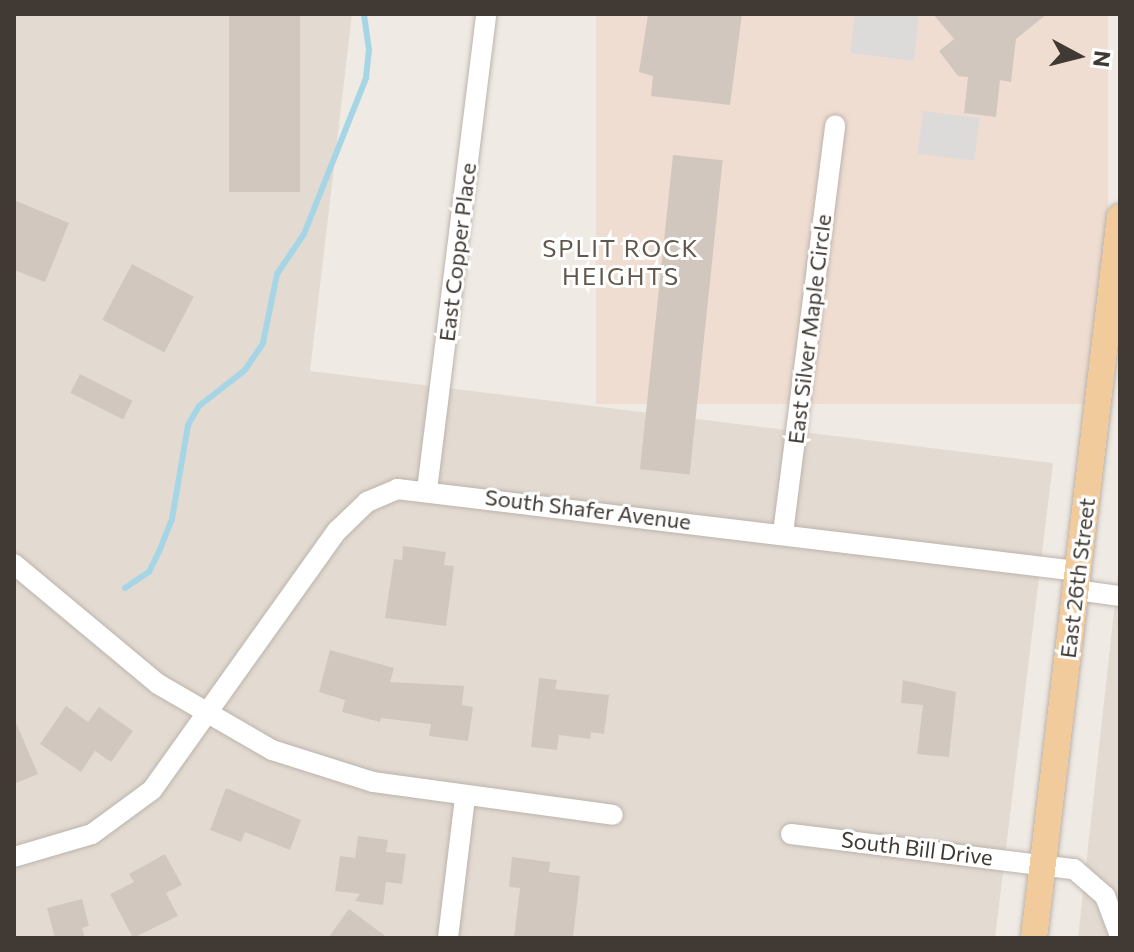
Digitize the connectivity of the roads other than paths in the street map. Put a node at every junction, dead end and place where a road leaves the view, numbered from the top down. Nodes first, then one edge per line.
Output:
1 (486, 14) edge
2 (835, 125) dead end
3 (1120, 217) edge
4 (427, 490) junction
5 (783, 533) junction
6 (14, 564) edge
7 (1077, 580) junction
8 (1120, 596) edge
9 (206, 716) junction
10 (465, 797) junction
11 (613, 815) dead end
12 (791, 834) dead end
13 (14, 857) edge
14 (1043, 863) junction
15 (1120, 936) edge
16 (448, 938) edge
17 (1034, 938) edge

1 - 4 street, East Copper Place
2 - 5 street, East Silver Maple Circle
3 - 7 main road, East 26th Street
4 - 5 street, South Shafer Avenue
4 - 9 street, South Shafer Avenue
5 - 7 street, South Shafer Avenue
6 - 9 street
7 - 8 street, South Shafer Avenue
7 - 14 main road, East 26th Street
9 - 10 street
9 - 13 street, South Shafer Avenue
10 - 11 street
10 - 16 street
12 - 14 street, South Bill Drive
14 - 15 street, South Bill Drive
14 - 17 main road, East 26th Street

